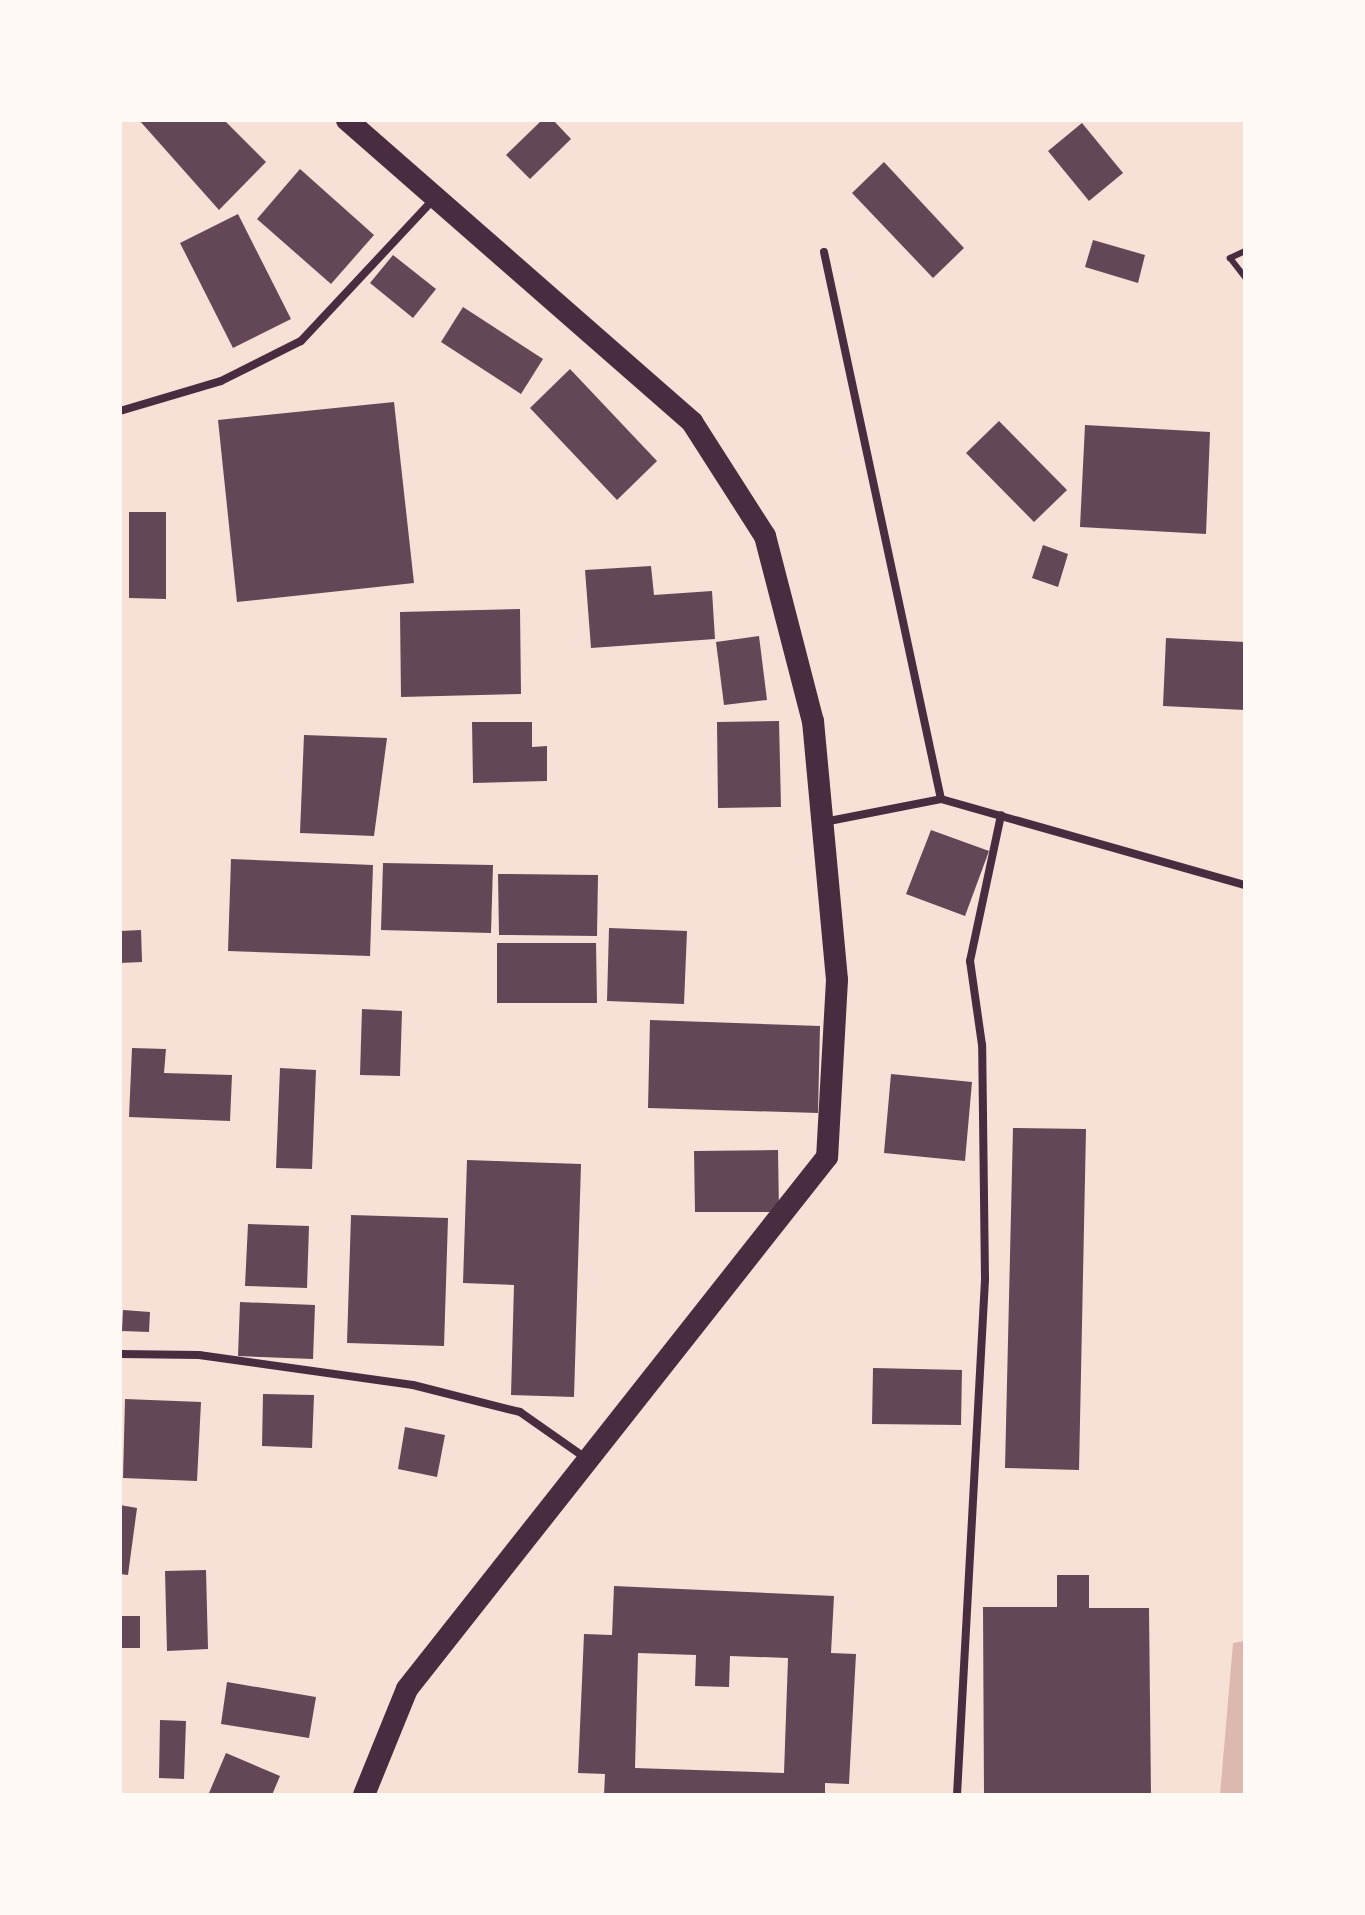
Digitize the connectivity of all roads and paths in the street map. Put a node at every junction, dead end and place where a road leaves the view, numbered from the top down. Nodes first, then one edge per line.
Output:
1 (347, 120) edge
2 (434, 199) junction
3 (1245, 251) edge
4 (824, 252) dead end
5 (1245, 277) edge
6 (120, 411) edge
7 (941, 799) junction
8 (1001, 815) junction
9 (819, 823) junction
10 (1245, 885) edge
11 (120, 1354) edge
12 (584, 1457) junction
13 (364, 1795) edge
14 (957, 1795) edge

1 - 2 highway
2 - 6 street
2 - 9 highway
3 - 5 lane
4 - 7 street
7 - 8 street
7 - 9 street
8 - 10 street
8 - 14 street
9 - 12 highway
11 - 12 street
12 - 13 highway

